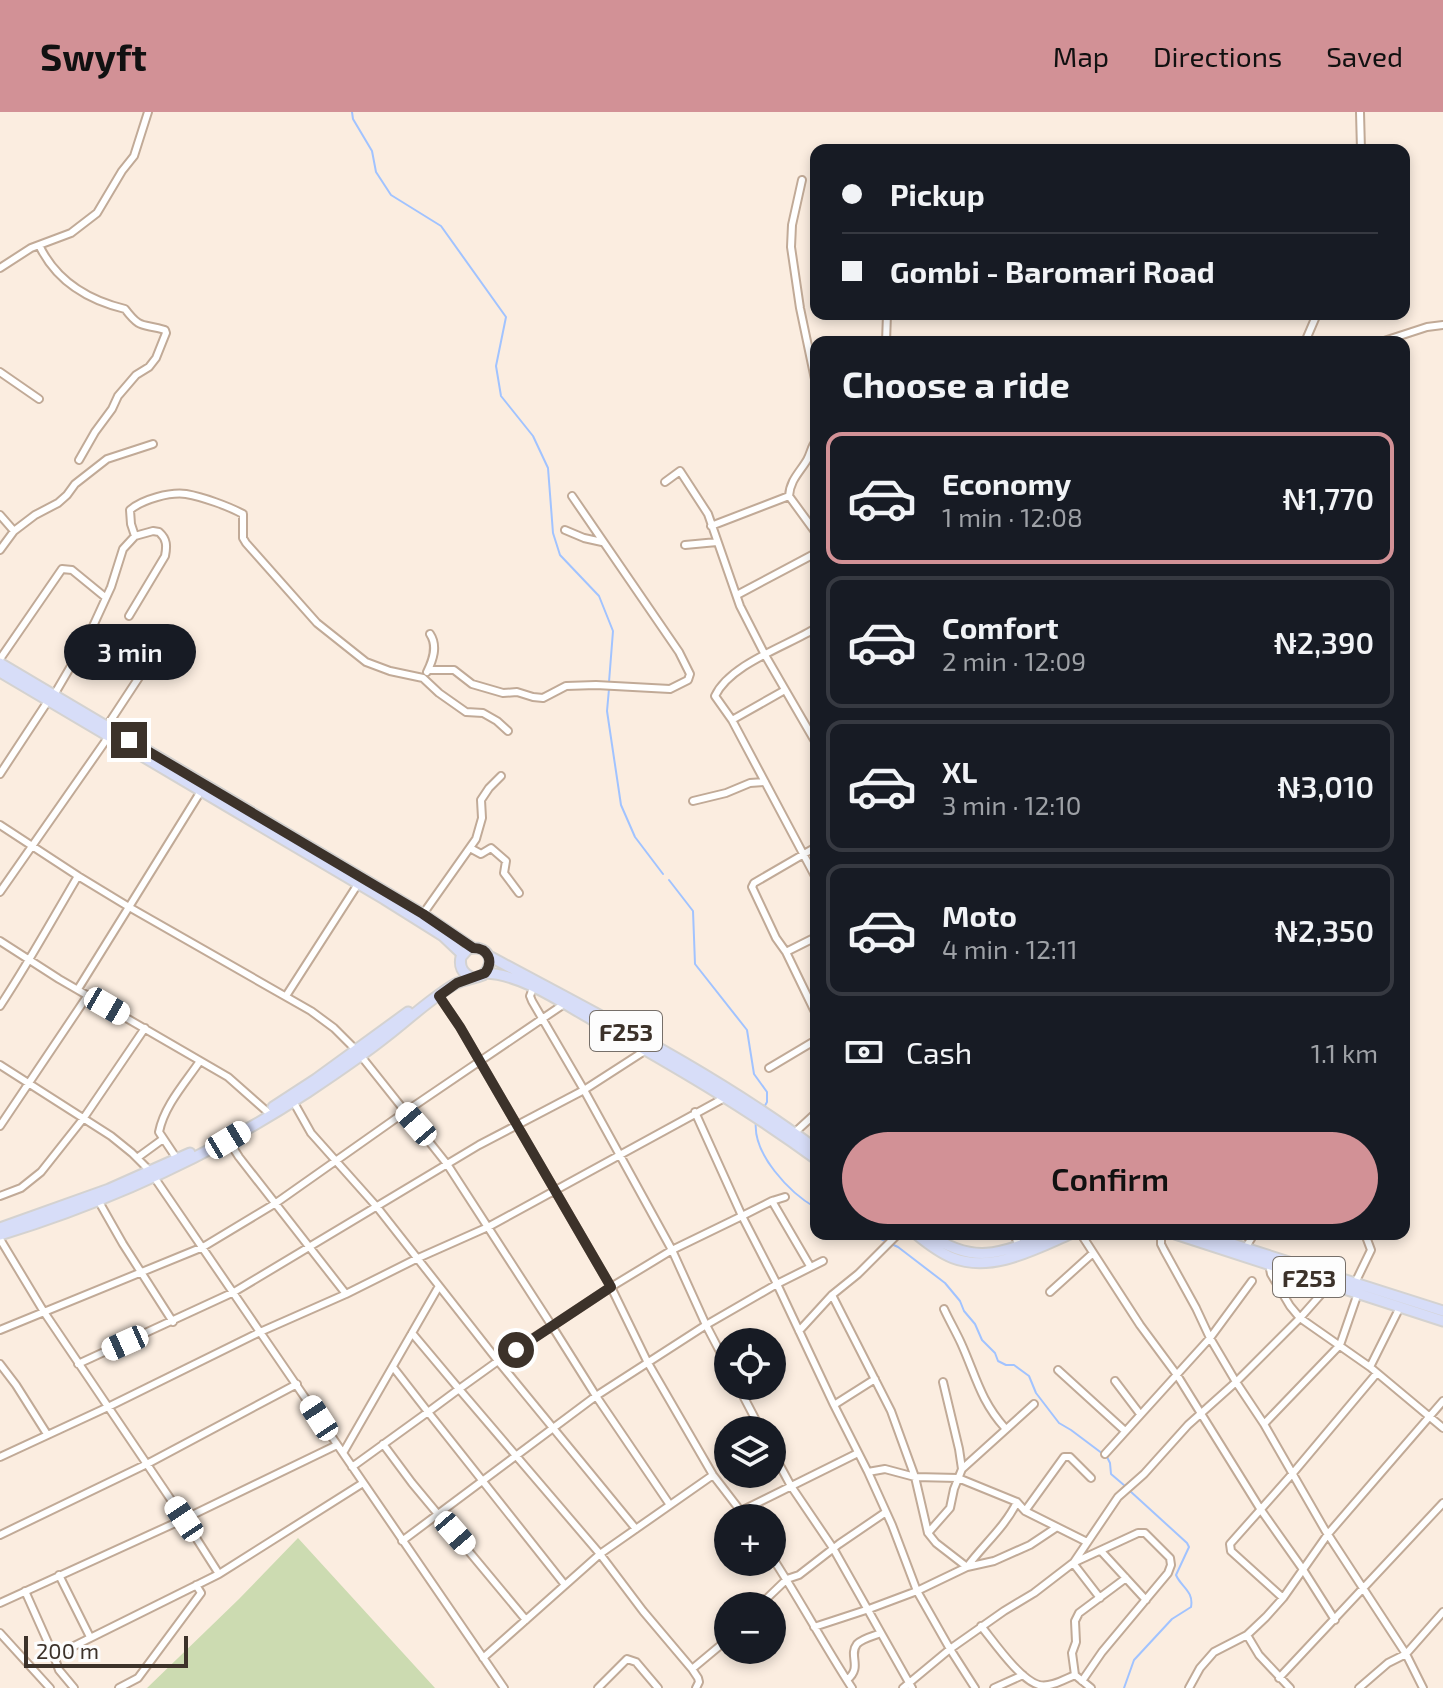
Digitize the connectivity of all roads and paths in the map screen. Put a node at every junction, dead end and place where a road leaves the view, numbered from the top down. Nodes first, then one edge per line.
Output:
1 (148, 112) edge
2 (1360, 112) edge
3 (1361, 144) edge
4 (802, 180) dead end
5 (39, 245) junction
6 (0, 268) edge
7 (1443, 325) edge
8 (1399, 336) edge
9 (810, 356) edge
10 (0, 372) edge
11 (39, 399) dead end
12 (153, 444) dead end
13 (810, 452) edge
14 (79, 460) dead end
15 (665, 482) dead end
16 (572, 496) dead end
17 (789, 496) junction
18 (0, 515) edge
19 (810, 525) edge
20 (711, 526) junction
21 (565, 530) dead end
22 (14, 531) junction
23 (135, 536) junction
24 (602, 542) junction
25 (717, 542) junction
26 (685, 545) dead end
27 (0, 550) edge
28 (810, 556) edge
29 (737, 595) junction
30 (105, 597) junction
31 (129, 616) dead end
32 (810, 631) edge
33 (430, 634) dead end
34 (155, 653) dead end
35 (765, 655) junction
36 (0, 661) edge
37 (428, 670) junction
38 (0, 672) edge
39 (423, 678) junction
40 (785, 690) junction
41 (51, 698) junction
42 (732, 720) junction
43 (108, 731) junction
44 (508, 731) dead end
45 (810, 733) edge
46 (0, 774) edge
47 (501, 776) dead end
48 (765, 782) junction
49 (201, 791) junction
50 (220, 798) junction
51 (693, 801) dead end
52 (0, 825) edge
53 (32, 845) junction
54 (470, 848) junction
55 (810, 851) edge
56 (804, 855) junction
57 (810, 866) edge
58 (78, 876) junction
59 (358, 884) junction
60 (0, 892) edge
61 (519, 893) dead end
62 (129, 907) junction
63 (423, 914) junction
64 (810, 940) edge
65 (0, 941) edge
66 (473, 948) junction
67 (786, 952) junction
68 (462, 954) junction
69 (489, 956) junction
70 (31, 960) junction
71 (460, 966) junction
72 (485, 973) junction
73 (471, 977) junction
74 (533, 988) junction
75 (78, 989) junction
76 (88, 995) junction
77 (286, 996) junction
78 (439, 996) junction
79 (810, 1002) edge
80 (564, 1004) junction
81 (0, 1006) edge
82 (544, 1018) junction
83 (145, 1028) junction
84 (810, 1044) edge
85 (646, 1050) junction
86 (359, 1053) junction
87 (200, 1061) junction
88 (480, 1062) junction
89 (0, 1065) edge
90 (769, 1068) dead end
91 (30, 1083) junction
92 (584, 1090) junction
93 (726, 1097) junction
94 (293, 1101) junction
95 (269, 1112) junction
96 (405, 1112) junction
97 (695, 1112) junction
98 (759, 1113) junction
99 (810, 1118) edge
100 (83, 1119) junction
101 (516, 1125) junction
102 (0, 1126) edge
103 (792, 1135) junction
104 (163, 1139) junction
105 (228, 1140) junction
106 (810, 1146) edge
107 (810, 1153) edge
108 (620, 1155) junction
109 (137, 1158) junction
110 (177, 1159) junction
111 (335, 1161) junction
112 (447, 1164) junction
113 (152, 1174) junction
114 (554, 1191) junction
115 (0, 1196) edge
116 (785, 1197) dead end
117 (98, 1200) junction
118 (772, 1201) junction
119 (276, 1203) junction
120 (377, 1207) junction
121 (742, 1216) junction
122 (488, 1227) junction
123 (0, 1228) edge
124 (0, 1237) edge
125 (892, 1240) edge
126 (925, 1240) edge
127 (937, 1240) edge
128 (1016, 1240) edge
129 (1034, 1240) edge
130 (1056, 1240) edge
131 (1084, 1240) edge
132 (1161, 1240) edge
133 (1197, 1240) edge
134 (1222, 1240) edge
135 (1250, 1240) edge
136 (1367, 1240) edge
137 (308, 1246) junction
138 (1019, 1246) junction
139 (203, 1247) junction
140 (1246, 1247) junction
141 (672, 1250) junction
142 (1092, 1254) junction
143 (416, 1259) junction
144 (823, 1261) dead end
145 (1276, 1262) junction
146 (810, 1266) junction
147 (142, 1273) junction
148 (1252, 1281) dead end
149 (1331, 1283) junction
150 (777, 1284) junction
151 (439, 1286) junction
152 (611, 1287) junction
153 (1357, 1288) junction
154 (234, 1292) junction
155 (1050, 1292) dead end
156 (346, 1294) junction
157 (832, 1295) junction
158 (1400, 1307) junction
159 (944, 1309) dead end
160 (1443, 1311) edge
161 (44, 1312) junction
162 (1300, 1318) junction
163 (1443, 1321) edge
164 (173, 1322) junction
165 (706, 1325) junction
166 (552, 1326) junction
167 (0, 1330) edge
168 (799, 1331) junction
169 (260, 1332) junction
170 (412, 1333) junction
171 (1210, 1338) junction
172 (714, 1340) edge
173 (1340, 1345) junction
174 (498, 1361) junction
175 (648, 1363) junction
176 (0, 1364) edge
177 (78, 1364) junction
178 (393, 1367) junction
179 (1370, 1367) junction
180 (1058, 1370) dead end
181 (1377, 1373) junction
182 (1177, 1375) junction
183 (875, 1379) junction
184 (1115, 1381) dead end
185 (943, 1382) dead end
186 (1236, 1382) junction
187 (297, 1384) junction
188 (459, 1389) junction
189 (596, 1396) junction
190 (1443, 1401) edge
191 (1034, 1404) dead end
192 (834, 1405) junction
193 (108, 1407) junction
194 (428, 1412) junction
195 (1140, 1414) junction
196 (1201, 1414) junction
197 (1430, 1416) junction
198 (1264, 1424) junction
199 (553, 1428) junction
200 (1005, 1428) junction
201 (1443, 1428) edge
202 (1125, 1431) junction
203 (47, 1434) junction
204 (383, 1444) junction
205 (337, 1445) junction
206 (343, 1453) junction
207 (858, 1453) junction
208 (1105, 1454) dead end
209 (516, 1456) junction
210 (0, 1457) edge
211 (147, 1464) junction
212 (352, 1467) junction
213 (962, 1469) junction
214 (868, 1472) junction
215 (1293, 1473) junction
216 (713, 1475) junction
217 (786, 1477) edge
218 (915, 1477) junction
219 (958, 1478) junction
220 (1091, 1478) dead end
221 (483, 1481) junction
222 (363, 1483) junction
223 (791, 1486) junction
224 (1017, 1502) junction
225 (1443, 1503) edge
226 (736, 1504) edge
227 (755, 1504) edge
228 (670, 1505) junction
229 (1261, 1510) junction
230 (1025, 1511) junction
231 (886, 1512) junction
232 (438, 1513) junction
233 (184, 1519) junction
234 (1057, 1527) junction
235 (636, 1529) junction
236 (928, 1533) junction
237 (1328, 1534) junction
238 (0, 1535) edge
239 (402, 1541) junction
240 (1087, 1542) junction
241 (833, 1548) junction
242 (1101, 1551) junction
243 (600, 1554) junction
244 (1073, 1563) junction
245 (967, 1567) junction
246 (1302, 1568) junction
247 (219, 1574) junction
248 (59, 1575) junction
249 (785, 1576) edge
250 (1126, 1578) junction
251 (787, 1579) junction
252 (196, 1585) junction
253 (565, 1585) junction
254 (1363, 1589) junction
255 (25, 1591) junction
256 (917, 1591) junction
257 (774, 1592) edge
258 (1100, 1598) junction
259 (1283, 1598) junction
260 (1146, 1600) junction
261 (0, 1603) edge
262 (869, 1609) junction
263 (1443, 1612) edge
264 (526, 1620) junction
265 (1335, 1620) junction
266 (981, 1626) junction
267 (814, 1627) junction
268 (0, 1633) edge
269 (881, 1633) junction
270 (1247, 1635) junction
271 (90, 1637) junction
272 (950, 1649) junction
273 (714, 1651) edge
274 (1406, 1654) junction
275 (54, 1656) junction
276 (483, 1658) junction
277 (692, 1669) junction
278 (1023, 1675) junction
279 (1075, 1675) junction
280 (138, 1678) junction
281 (1279, 1678) junction
282 (847, 1680) junction
283 (1082, 1681) junction
284 (1040, 1686) edge
285 (600, 1687) edge
286 (908, 1687) edge
287 (50, 1688) edge
288 (74, 1688) edge
289 (119, 1688) edge
290 (135, 1688) edge
291 (504, 1688) edge
292 (658, 1688) edge
293 (696, 1688) edge
294 (852, 1688) edge
295 (975, 1688) edge
296 (994, 1688) edge
297 (1091, 1688) edge
298 (1189, 1688) edge
299 (1290, 1688) edge
300 (1359, 1688) edge
301 (1423, 1688) edge

1 - 5 street
2 - 3 street
4 - 9 street
5 - 6 street
5 - 14 street
7 - 8 street
10 - 11 street
12 - 22 street
13 - 17 street
15 - 20 street
16 - 24 street
17 - 19 street
17 - 20 street
18 - 22 street
20 - 25 street
21 - 24 street
22 - 27 street
23 - 30 street
23 - 31 street
23 - 39 street
24 - 37 street
25 - 26 street
25 - 29 street
28 - 29 street
29 - 35 street
30 - 36 street
30 - 41 street
32 - 35 street
33 - 37 street
34 - 43 street
35 - 40 street
35 - 42 street
36 - 41 main road, F253
37 - 39 street
38 - 41 main road, F253
39 - 44 street
40 - 42 street
40 - 45 street
41 - 43 main road, F253
41 - 46 street
42 - 48 street
43 - 49 main road, F253
43 - 50 main road, F253
43 - 53 street
47 - 54 street
48 - 51 street
48 - 56 street
49 - 50 main road, F253
49 - 62 street
50 - 59 main road, F253
50 - 63 main road, F253
52 - 53 street
53 - 58 street
53 - 60 street
54 - 61 street
54 - 63 street
55 - 56 street
56 - 57 street
56 - 67 street
58 - 62 street
58 - 70 street
59 - 68 main road, F253
59 - 77 street
62 - 75 street
62 - 77 street
63 - 66 main road, F253
64 - 67 street
65 - 70 street
66 - 68 main road
66 - 69 main road, F253
67 - 79 street
68 - 71 main road
69 - 72 main road
69 - 98 main road, F253
70 - 75 street
70 - 81 street
71 - 73 main road
71 - 86 main road
72 - 73 main road
72 - 74 main road, F253
73 - 78 main road
74 - 80 main road, F253
74 - 82 street
75 - 76 street
76 - 83 street
76 - 91 street
77 - 86 street
78 - 86 main road
78 - 88 street
80 - 82 street
80 - 85 main road, F253
82 - 88 street
82 - 92 street
83 - 87 street
83 - 100 street
84 - 90 street
85 - 92 street
85 - 93 main road, F253
86 - 94 main road
86 - 95 main road
86 - 96 street
87 - 95 street
87 - 104 street
88 - 96 street
88 - 101 street
89 - 91 street
91 - 100 street
91 - 102 street
92 - 101 street
92 - 108 street
93 - 97 street
93 - 98 main road, F253
94 - 95 main road
94 - 111 street
95 - 105 main road
95 - 110 main road
96 - 111 street
96 - 112 street
97 - 108 street
97 - 121 street
98 - 103 main road, F253
99 - 103 street
100 - 109 street
100 - 115 street
101 - 112 street
101 - 114 street
103 - 106 main road, F253
103 - 107 main road, F253
104 - 109 street
104 - 110 street
105 - 113 main road
105 - 119 street
108 - 114 street
108 - 141 street
109 - 113 street
110 - 113 main road
111 - 119 street
111 - 120 street
112 - 120 street
112 - 122 street
113 - 117 main road
113 - 123 main road
113 - 139 street
114 - 122 street
114 - 152 street
116 - 118 street
117 - 124 main road
117 - 147 street
118 - 121 street
118 - 146 street
119 - 137 street
119 - 139 street
120 - 137 street
120 - 143 street
121 - 141 street
121 - 150 street
122 - 143 street
122 - 166 street
124 - 161 street
125 - 157 street
126 - 130 main road
127 - 138 main road
128 - 138 street
129 - 138 main road
131 - 142 street
132 - 171 street
133 - 145 main road, F253
134 - 140 main road, F253
135 - 140 street
136 - 153 street
137 - 154 street
137 - 156 street
139 - 147 street
139 - 154 street
140 - 145 main road, F253
141 - 152 street
141 - 165 street
142 - 155 street
142 - 182 street
143 - 151 street
143 - 156 street
144 - 146 street
145 - 149 main road, F253
145 - 153 main road, F253
145 - 162 street
146 - 150 street
147 - 161 street
147 - 164 street
148 - 171 street
149 - 153 main road, F253
149 - 162 street
150 - 165 street
150 - 168 street
151 - 170 street
151 - 174 street
152 - 166 street
152 - 175 street
153 - 158 main road, F253
153 - 160 main road, F253
153 - 173 street
154 - 164 street
154 - 169 street
156 - 169 street
157 - 168 street
157 - 183 street
158 - 163 main road, F253
158 - 179 street
159 - 200 street
161 - 167 street
161 - 177 street
162 - 173 street
162 - 186 street
164 - 177 street
165 - 172 street
165 - 175 street
166 - 174 street
166 - 189 street
168 - 192 street
169 - 187 street
169 - 193 street
170 - 178 street
170 - 188 street
171 - 182 street
171 - 186 street
173 - 179 street
173 - 198 street
174 - 188 street
174 - 199 street
175 - 189 street
175 - 216 street
176 - 203 street
177 - 193 street
178 - 194 street
178 - 206 street
179 - 181 street
180 - 202 street
181 - 197 street
181 - 215 street
182 - 195 street
182 - 196 street
183 - 192 street
183 - 218 street
184 - 195 street
185 - 213 street
186 - 196 street
186 - 198 street
187 - 205 street
187 - 211 street
188 - 194 street
188 - 209 street
189 - 199 street
189 - 228 street
190 - 197 street
191 - 200 street
192 - 207 street
193 - 203 street
193 - 211 street
194 - 204 street
194 - 221 street
195 - 202 street
196 - 229 street
196 - 240 street
197 - 201 street
197 - 237 street
198 - 215 street
199 - 209 street
199 - 235 street
200 - 213 street
202 - 208 street
203 - 210 street
204 - 212 street
204 - 232 street
205 - 206 street
205 - 233 street
206 - 212 street
207 - 214 street
207 - 223 street
209 - 221 street
209 - 243 street
211 - 233 street
211 - 238 street
212 - 222 street
213 - 219 street
214 - 218 street
214 - 231 street
215 - 229 street
215 - 237 street
216 - 226 street
216 - 228 street
217 - 223 street
218 - 219 street
218 - 236 street
219 - 224 street
219 - 236 street
220 - 230 street
221 - 232 street
221 - 253 street
222 - 239 street
222 - 247 street
223 - 227 street
223 - 241 street
224 - 230 street
224 - 245 street
225 - 254 street
228 - 235 street
229 - 246 street
229 - 259 street
230 - 234 street
231 - 241 street
231 - 256 street
232 - 239 street
232 - 264 street
233 - 247 street
233 - 248 street
234 - 240 street
234 - 245 street
235 - 243 street
236 - 245 street
237 - 246 street
237 - 254 street
239 - 276 street
240 - 244 street
241 - 251 street
241 - 262 street
242 - 244 street
242 - 250 street
242 - 260 street
243 - 253 street
243 - 277 street
244 - 258 street
244 - 266 street
245 - 256 street
246 - 259 street
246 - 265 street
247 - 252 street
248 - 255 street
248 - 271 street
249 - 251 street
250 - 258 street
250 - 260 street
251 - 257 street
251 - 267 street
252 - 271 street
252 - 280 street
253 - 264 street
254 - 265 street
254 - 274 street
255 - 261 street
255 - 275 street
256 - 262 street
256 - 272 street
258 - 279 street
259 - 270 street
260 - 283 street
262 - 267 street
262 - 269 street
263 - 274 street
264 - 276 street
265 - 281 street
266 - 272 street
266 - 278 street
267 - 282 street
268 - 287 street
269 - 282 street
269 - 286 street
270 - 281 street
270 - 298 street
271 - 275 street
272 - 286 street
272 - 295 street
273 - 277 street
274 - 300 street
274 - 301 street
275 - 288 street
276 - 291 street
277 - 293 street
278 - 284 street
278 - 296 street
279 - 283 street
279 - 284 street
280 - 289 street
280 - 290 street
281 - 299 street
282 - 294 street
283 - 297 street
285 - 292 street

